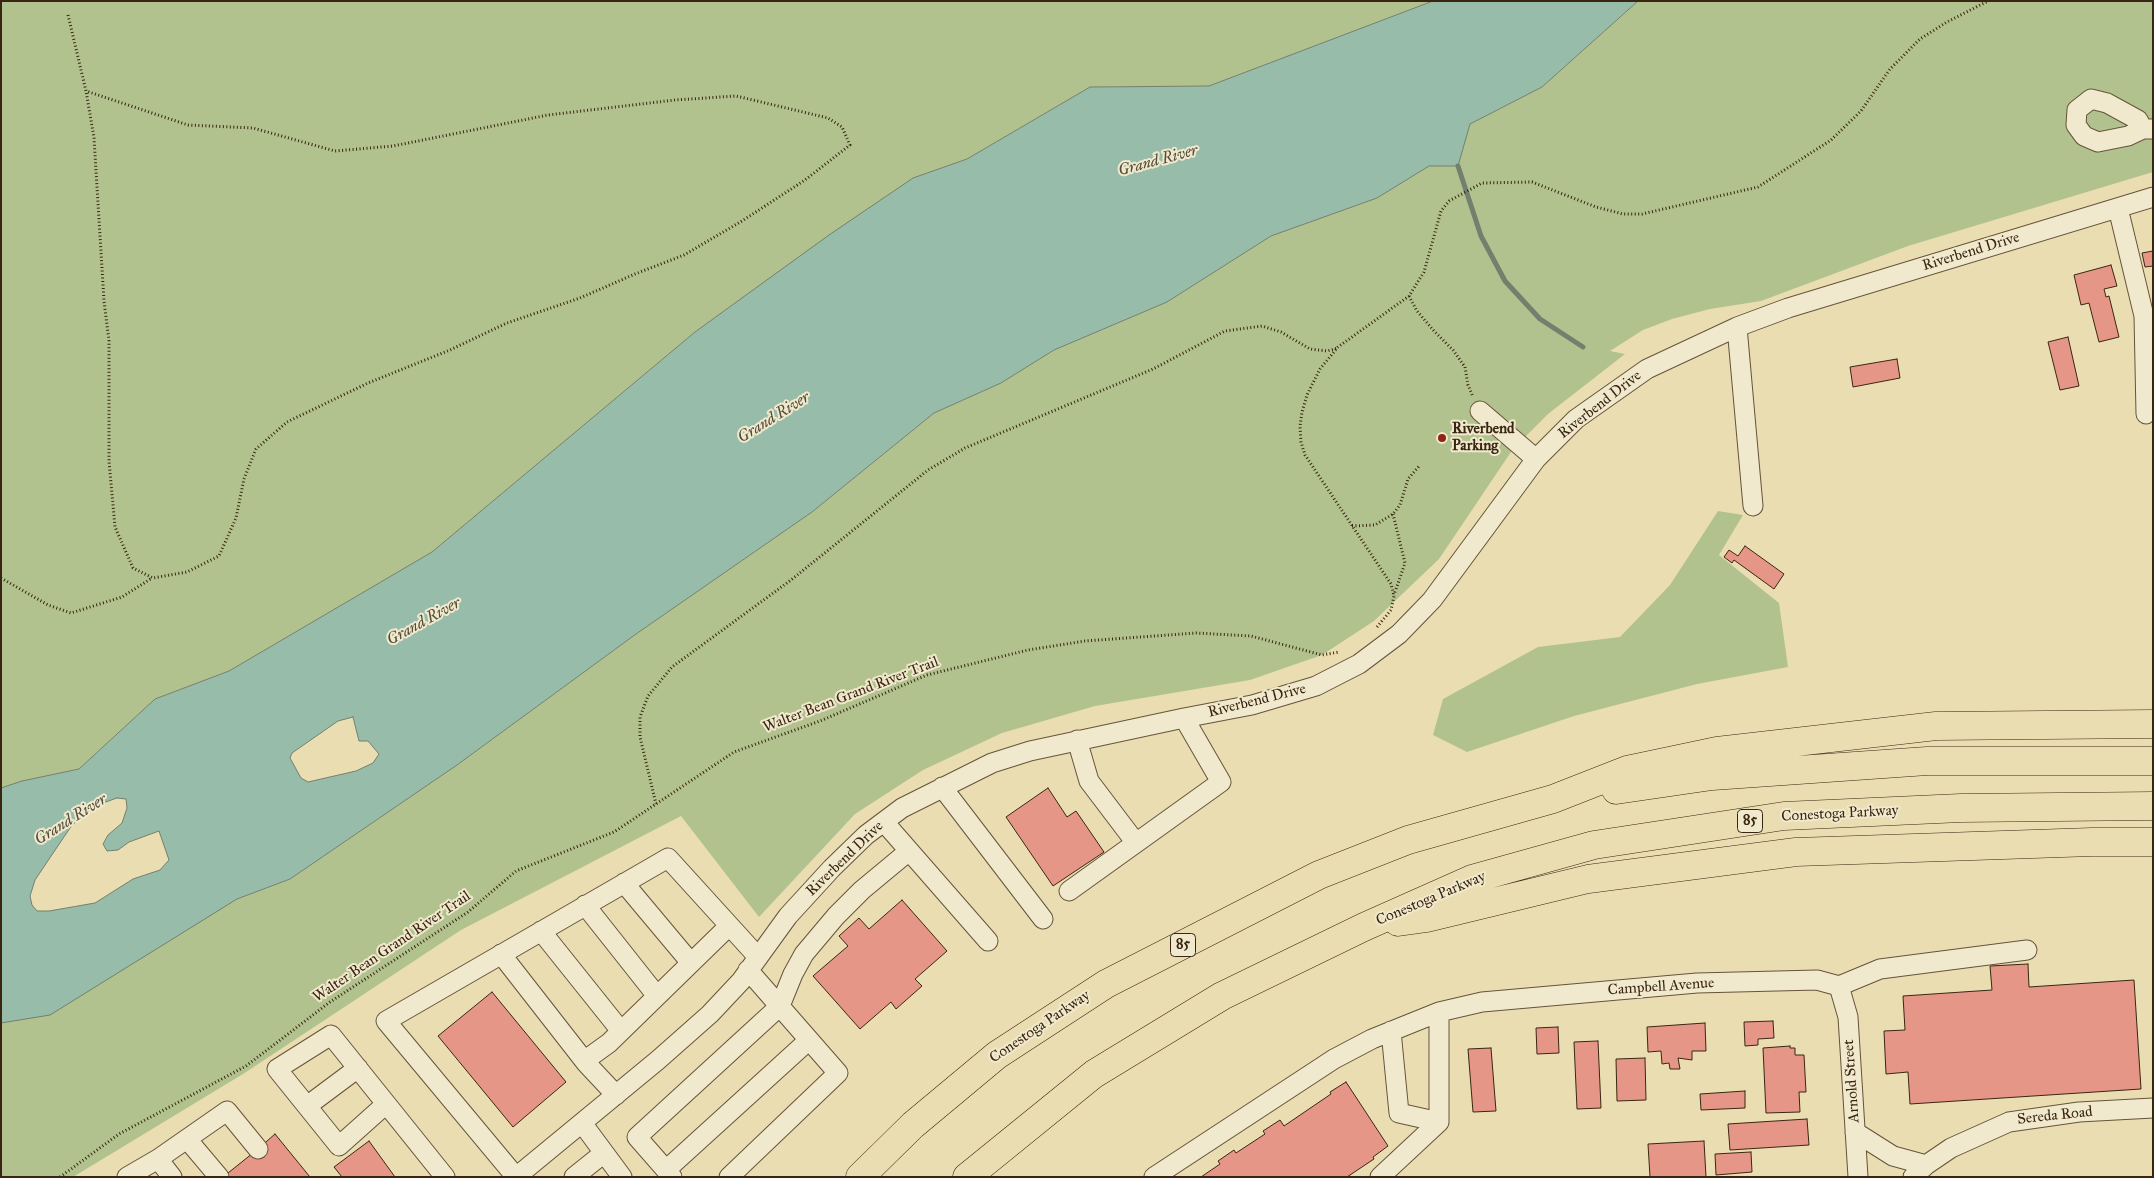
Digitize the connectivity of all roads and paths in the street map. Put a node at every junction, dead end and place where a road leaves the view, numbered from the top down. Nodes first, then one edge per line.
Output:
1 (1988, 1) edge
2 (68, 15) dead end
3 (86, 91) junction
4 (2153, 198) edge
5 (2118, 208) junction
6 (1409, 296) junction
7 (1737, 328) junction
8 (2149, 332) edge
9 (1338, 348) junction
10 (1480, 411) joint
11 (2146, 414) dead end
12 (1536, 458) junction
13 (1420, 465) dead end
14 (1753, 506) dead end
15 (1392, 514) junction
16 (1352, 526) junction
17 (1, 578) edge
18 (153, 578) junction
19 (1394, 596) junction
20 (1371, 632) dead end
21 (1345, 650) dead end
22 (1184, 718) junction
23 (2153, 724) edge
24 (1077, 740) junction
25 (2153, 761) edge
26 (942, 787) junction
27 (1553, 799) junction
28 (656, 804) junction
29 (2153, 806) edge
30 (884, 822) junction
31 (2153, 842) edge
32 (1136, 843) junction
33 (909, 851) junction
34 (624, 883) junction
35 (1069, 891) dead end
36 (585, 905) junction
37 (1043, 919) dead end
38 (729, 926) junction
39 (1364, 927) junction
40 (541, 931) junction
41 (988, 940) dead end
42 (2027, 950) dead end
43 (501, 954) junction
44 (691, 963) junction
45 (753, 964) junction
46 (1839, 986) junction
47 (657, 996) junction
48 (780, 1006) junction
49 (1439, 1012) junction
50 (621, 1031) junction
51 (1392, 1031) junction
52 (809, 1040) junction
53 (586, 1063) junction
54 (358, 1068) junction
55 (616, 1095) junction
56 (386, 1104) junction
57 (307, 1106) junction
58 (2153, 1108) edge
59 (1439, 1122) junction
60 (582, 1123) junction
61 (1855, 1132) junction
62 (187, 1139) junction
63 (258, 1149) dead end
64 (604, 1154) junction
65 (158, 1159) junction
66 (1919, 1171) edge
67 (669, 1173) edge
68 (60, 1177) edge
69 (127, 1177) edge
70 (172, 1177) edge
71 (220, 1177) edge
72 (445, 1177) edge
73 (516, 1177) edge
74 (574, 1177) edge
75 (622, 1177) edge
76 (729, 1177) edge
77 (860, 1177) edge
78 (967, 1177) edge
79 (1154, 1177) edge
80 (1380, 1177) edge
81 (1858, 1177) edge

1 - 6 path
2 - 3 path
3 - 18 path
3 - 18 path
4 - 5 street, Riverbend Drive
5 - 7 street, Riverbend Drive
5 - 8 street
6 - 9 path
6 - 10 path
7 - 12 street, Riverbend Drive
7 - 14 street
8 - 11 street
9 - 16 path
9 - 28 path
10 - 12 street
12 - 22 street, Riverbend Drive
13 - 15 path
15 - 16 path
15 - 19 path
16 - 19 path
17 - 18 path
19 - 20 path
21 - 28 path, Walter Bean Grand River Trail
22 - 24 street, Riverbend Drive
22 - 32 street
23 - 27 highway, Conestoga Parkway / 85
24 - 26 street, Riverbend Drive
24 - 32 street
25 - 27 highway, Conestoga Parkway / 85
26 - 30 street, Riverbend Drive
26 - 37 street
27 - 77 highway, Conestoga Parkway / 85
28 - 68 path, Walter Bean Grand River Trail
29 - 39 highway, Conestoga Parkway / 85
30 - 33 street
30 - 45 street, Riverbend Drive
31 - 39 highway, Conestoga Parkway / 85
32 - 35 street
33 - 41 street
33 - 48 street
34 - 36 street
34 - 38 street
34 - 44 street
36 - 40 street
36 - 47 street
38 - 44 street
38 - 45 street
39 - 78 highway, Conestoga Parkway / 85
40 - 43 street
40 - 50 street
42 - 46 street
43 - 53 street
43 - 73 street
44 - 47 street
45 - 48 street
45 - 55 street, Riverbend Drive
46 - 49 street, Campbell Avenue
46 - 61 street, Arnold Street
47 - 50 street
48 - 52 street
48 - 67 street
49 - 51 street, Campbell Avenue
49 - 59 street
50 - 53 street
51 - 59 street
51 - 79 street, Campbell Avenue
52 - 67 street
52 - 76 street
53 - 55 street
54 - 56 street
54 - 57 street
54 - 57 street
55 - 60 street, Riverbend Drive
56 - 57 street
56 - 72 street
58 - 66 street, Sereda Road
59 - 80 street
60 - 64 street
60 - 73 street, Riverbend Drive
61 - 66 street
61 - 81 street, Arnold Street
62 - 63 street
62 - 65 street
62 - 71 street
64 - 74 street
64 - 75 street
65 - 69 street
65 - 70 street

